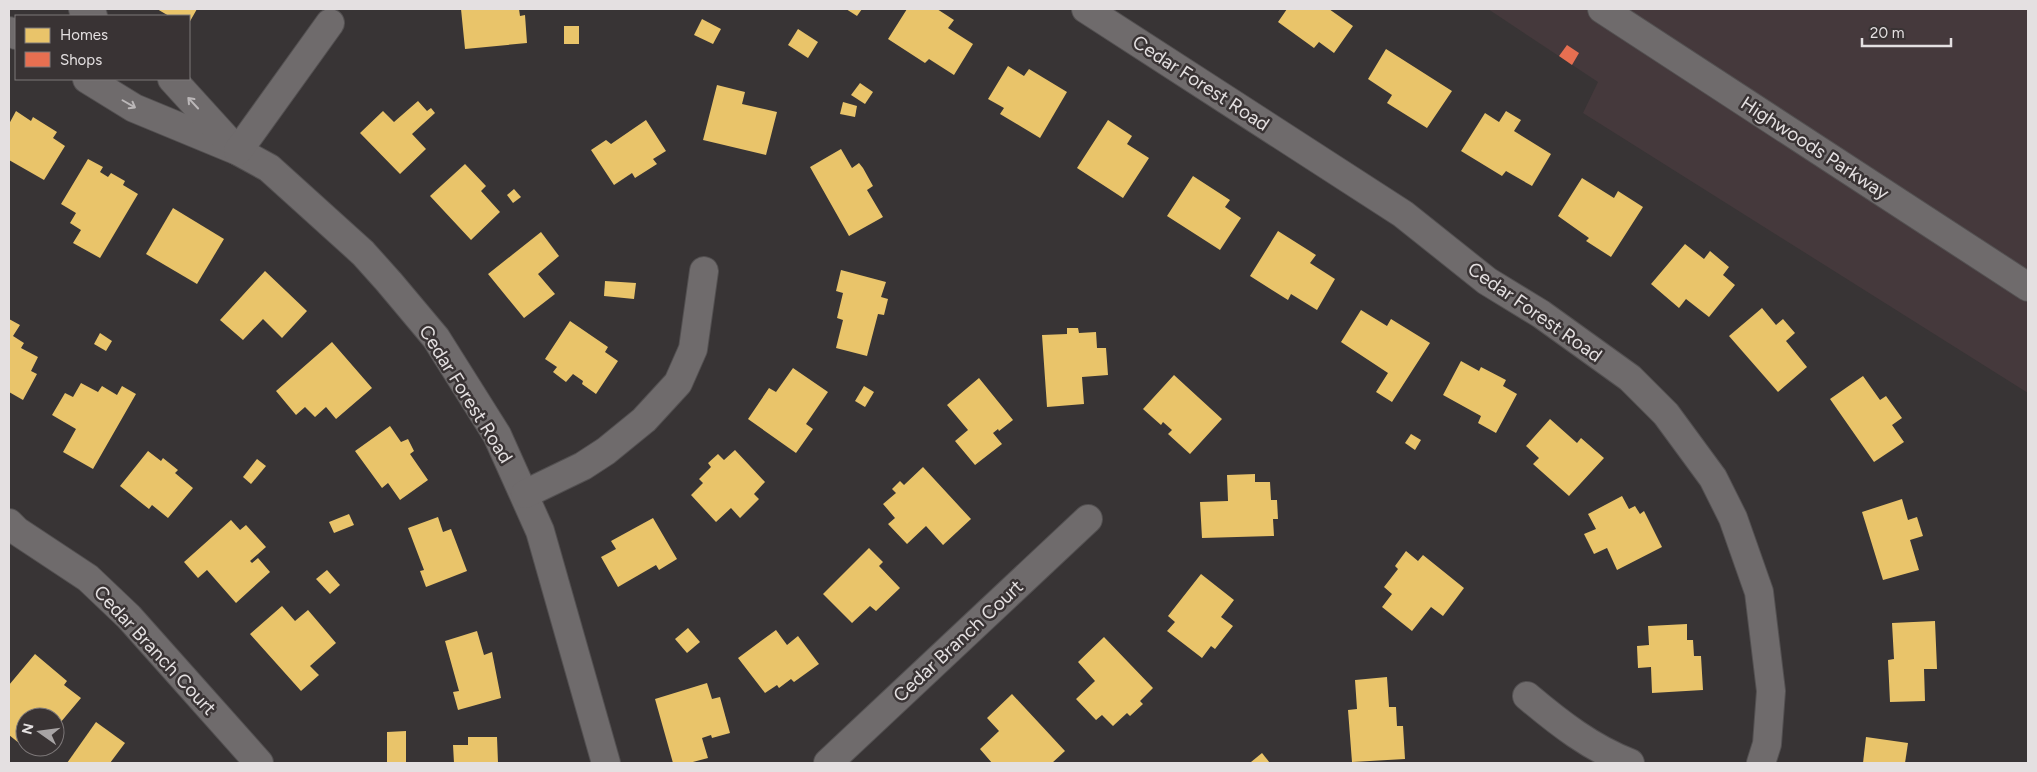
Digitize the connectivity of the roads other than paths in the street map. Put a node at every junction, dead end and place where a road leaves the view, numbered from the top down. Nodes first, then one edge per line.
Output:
1 (1086, 9) edge
2 (1602, 9) edge
3 (330, 22) dead end
4 (89, 80) edge
5 (173, 80) edge
6 (238, 151) junction
7 (704, 271) dead end
8 (2028, 287) edge
9 (525, 494) junction
10 (1088, 519) dead end
11 (11, 527) edge
12 (1527, 696) dead end
13 (260, 763) edge
14 (606, 763) edge
15 (828, 763) edge
16 (1630, 763) edge
17 (1761, 763) edge

1 - 17 street, Cedar Forest Road
2 - 8 street, Highwoods Parkway
3 - 6 street
4 -> 6 street, Cedar Forest Road
6 -> 5 street, Cedar Forest Road
6 - 9 street, Cedar Forest Road
7 - 9 street
9 - 14 street, Cedar Forest Road
10 - 15 street, Cedar Branch Court
11 - 13 street, Cedar Branch Court
12 - 16 street

